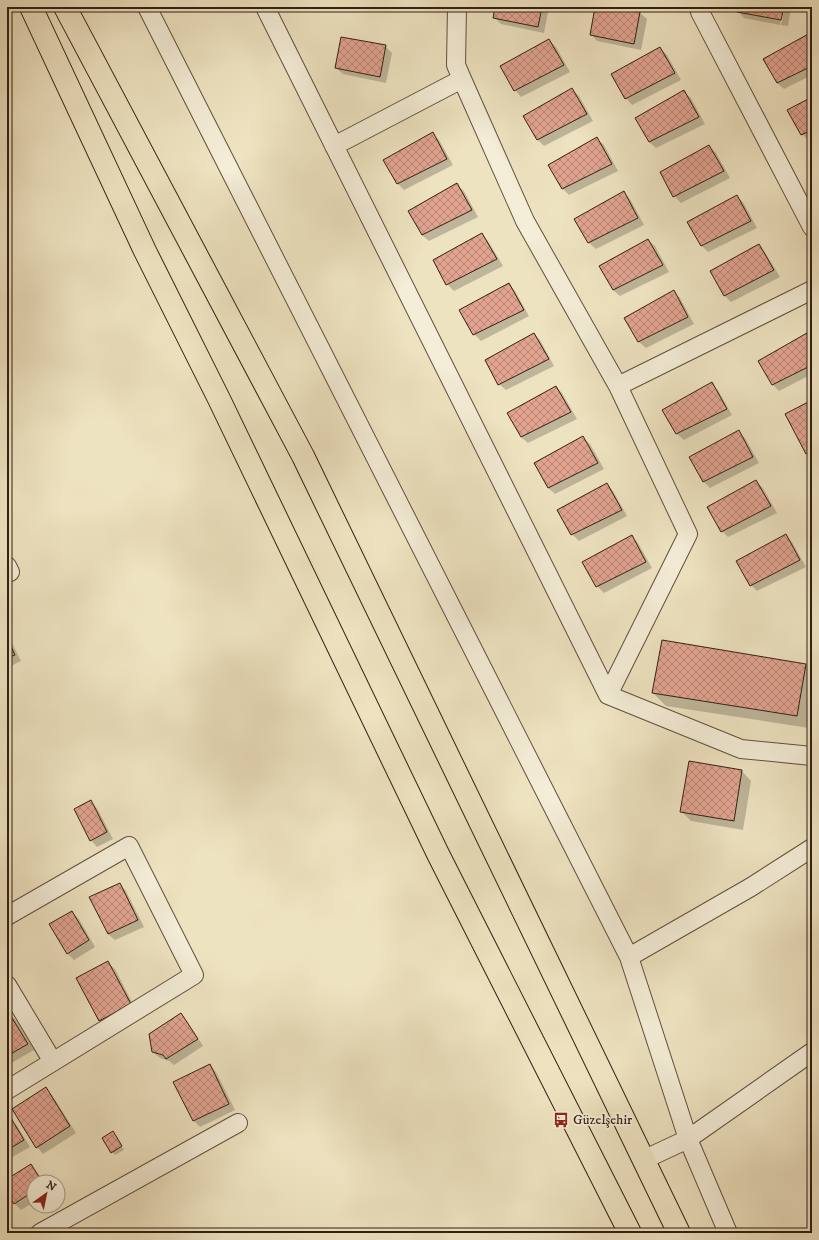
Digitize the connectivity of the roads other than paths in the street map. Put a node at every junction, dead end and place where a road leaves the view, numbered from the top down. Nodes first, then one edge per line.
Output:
1 (31, 7) edge
2 (65, 7) edge
3 (147, 7) edge
4 (265, 7) edge
5 (457, 7) edge
6 (700, 7) edge
7 (462, 79) junction
8 (334, 146) junction
9 (812, 226) edge
10 (812, 290) edge
11 (618, 386) junction
12 (7, 566) edge
13 (7, 573) edge
14 (608, 695) junction
15 (812, 756) edge
16 (812, 848) edge
17 (7, 916) edge
18 (629, 957) junction
19 (7, 985) edge
20 (812, 1052) edge
21 (53, 1062) junction
22 (7, 1090) edge
23 (238, 1123) dead end
24 (688, 1139) junction
25 (643, 1160) junction
26 (40, 1233) edge
27 (630, 1233) edge
28 (679, 1233) edge
29 (728, 1233) edge

1 - 27 highway
2 - 25 highway
3 - 18 street
4 - 8 street
5 - 7 street
6 - 9 street
7 - 8 street
7 - 11 street
8 - 14 street
10 - 11 street
11 - 14 street
12 - 13 street
14 - 15 street
16 - 18 street
17 - 21 street
18 - 24 street
19 - 21 street
20 - 24 street
21 - 22 street
23 - 26 street
24 - 25 street
24 - 29 street
25 - 28 highway

